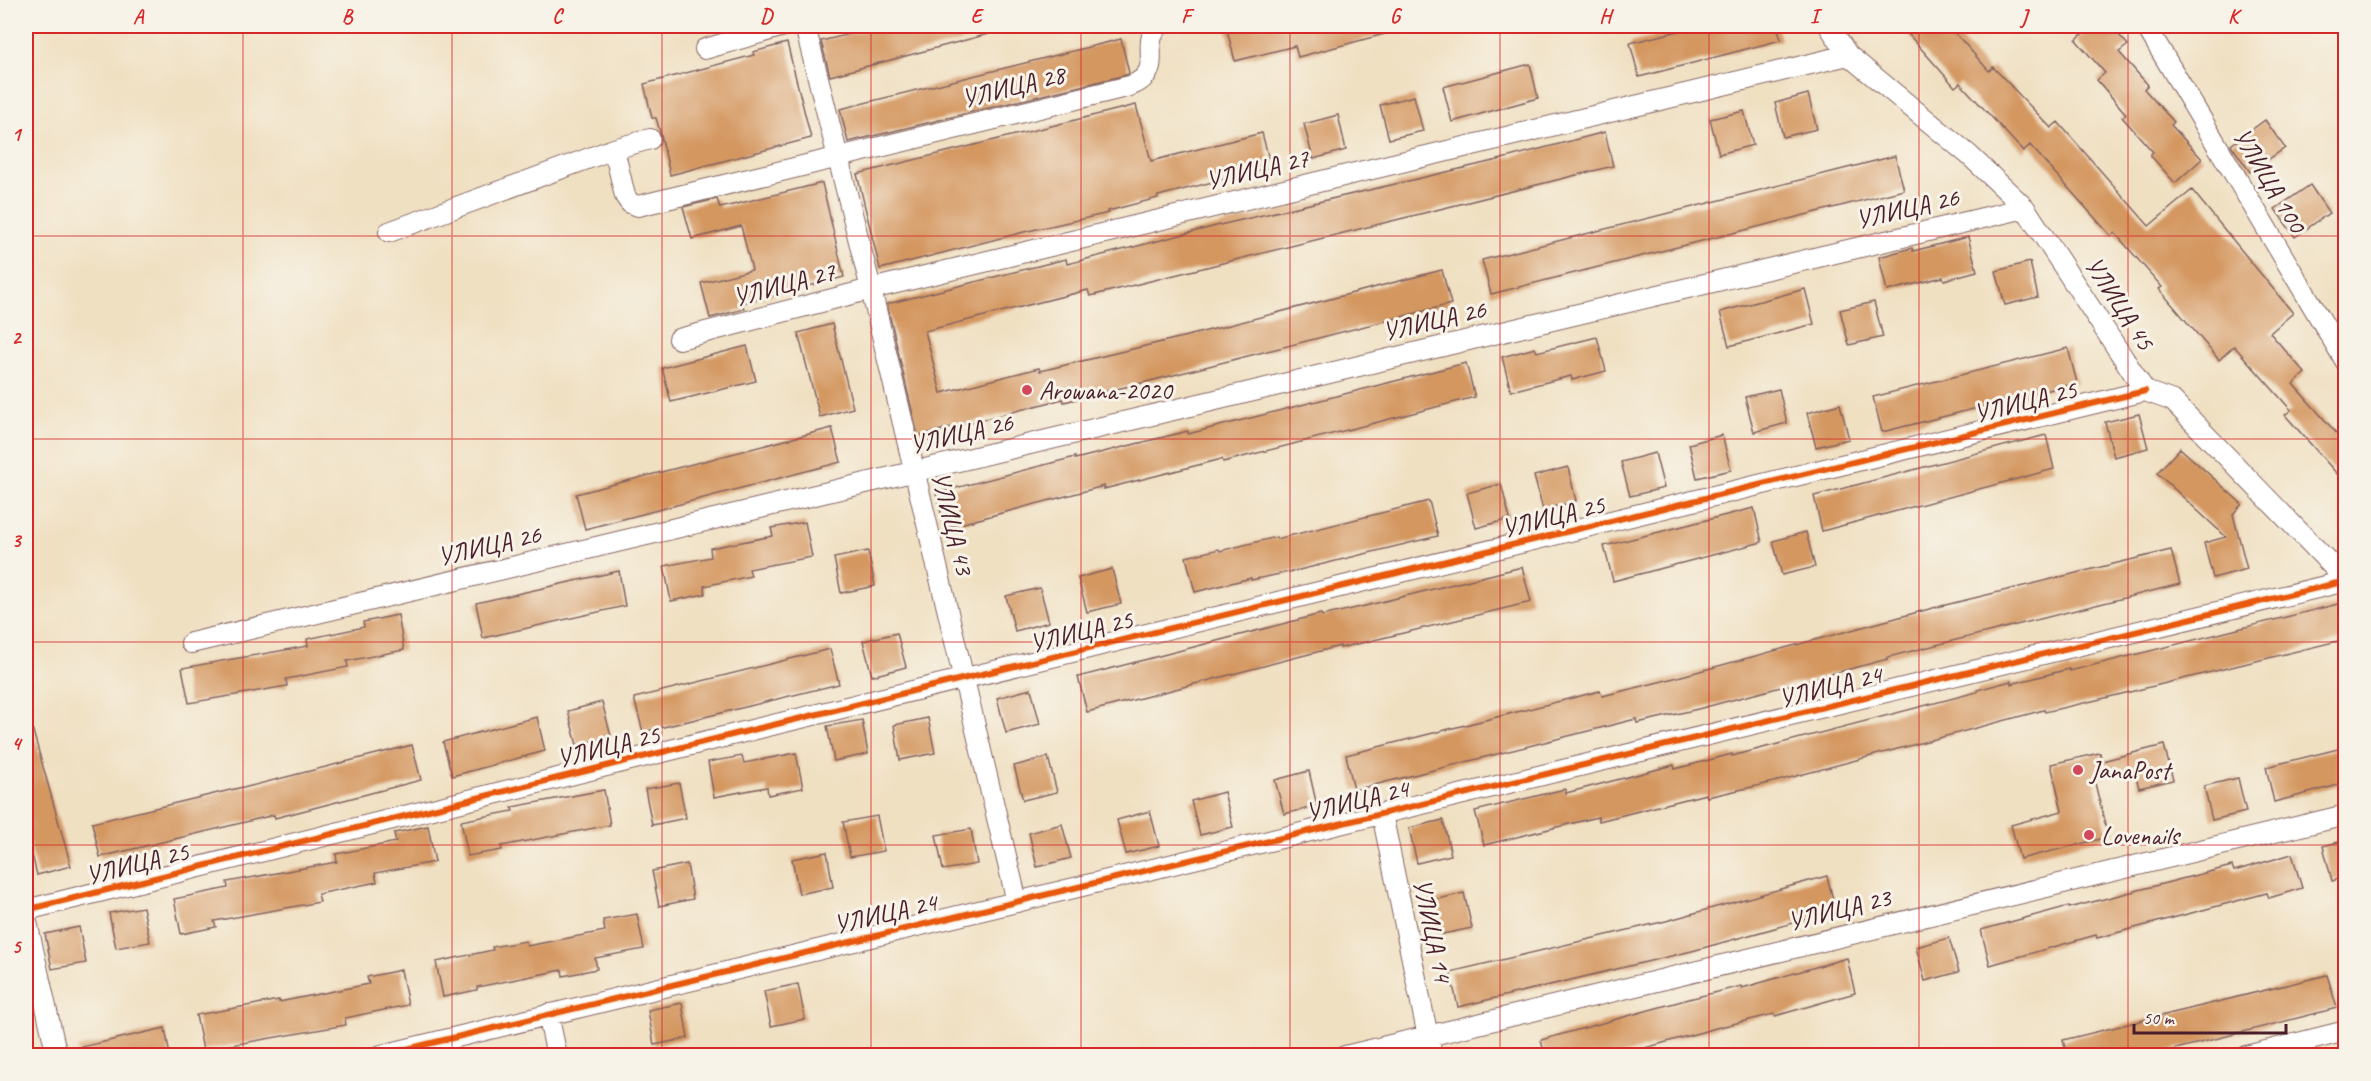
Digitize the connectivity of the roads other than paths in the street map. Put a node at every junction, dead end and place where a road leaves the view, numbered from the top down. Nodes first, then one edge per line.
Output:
1 (784, 26) edge
2 (805, 26) edge
3 (1157, 26) edge
4 (1829, 26) edge
5 (2146, 26) edge
6 (705, 49) dead end
7 (1848, 55) junction
8 (650, 140) dead end
9 (614, 149) junction
10 (837, 157) junction
11 (2025, 208) junction
12 (388, 232) dead end
13 (871, 289) junction
14 (679, 339) dead end
15 (2346, 362) edge
16 (2145, 391) junction
17 (913, 472) junction
18 (2346, 581) edge
19 (191, 643) dead end
20 (964, 679) junction
21 (1382, 814) junction
22 (2346, 815) edge
23 (1017, 902) junction
24 (26, 910) edge
25 (26, 918) edge
26 (548, 1014) junction
27 (2346, 1031) edge
28 (1427, 1036) junction
29 (57, 1056) edge
30 (378, 1056) edge
31 (557, 1056) edge
32 (1345, 1056) edge
33 (1432, 1056) edge
34 (2246, 1056) edge

1 - 6 street
2 - 10 street, УЛИЦА 43
3 - 10 street, УЛИЦА 28
4 - 7 street
5 - 15 street, УЛИЦА 100
7 - 11 street, УЛИЦА 45
7 - 13 street, УЛИЦА 27
8 - 9 street
9 - 10 street, УЛИЦА 28
9 - 12 street
10 - 13 street, УЛИЦА 43
11 - 16 street, УЛИЦА 45
11 - 17 street, УЛИЦА 26
13 - 14 street, УЛИЦА 27
13 - 17 street, УЛИЦА 43
16 - 18 street, УЛИЦА 45
16 - 20 street, УЛИЦА 25
17 - 19 street, УЛИЦА 26
17 - 20 street, УЛИЦА 43
18 - 21 street, УЛИЦА 24
20 - 23 street, УЛИЦА 43
20 - 24 street, УЛИЦА 25
21 - 23 street, УЛИЦА 24
21 - 28 street, УЛИЦА 14
22 - 28 street, УЛИЦА 23
23 - 26 street, УЛИЦА 24
25 - 29 street
26 - 30 street, УЛИЦА 24
26 - 31 street
27 - 34 street
28 - 32 street, УЛИЦА 23
28 - 33 street, УЛИЦА 14

